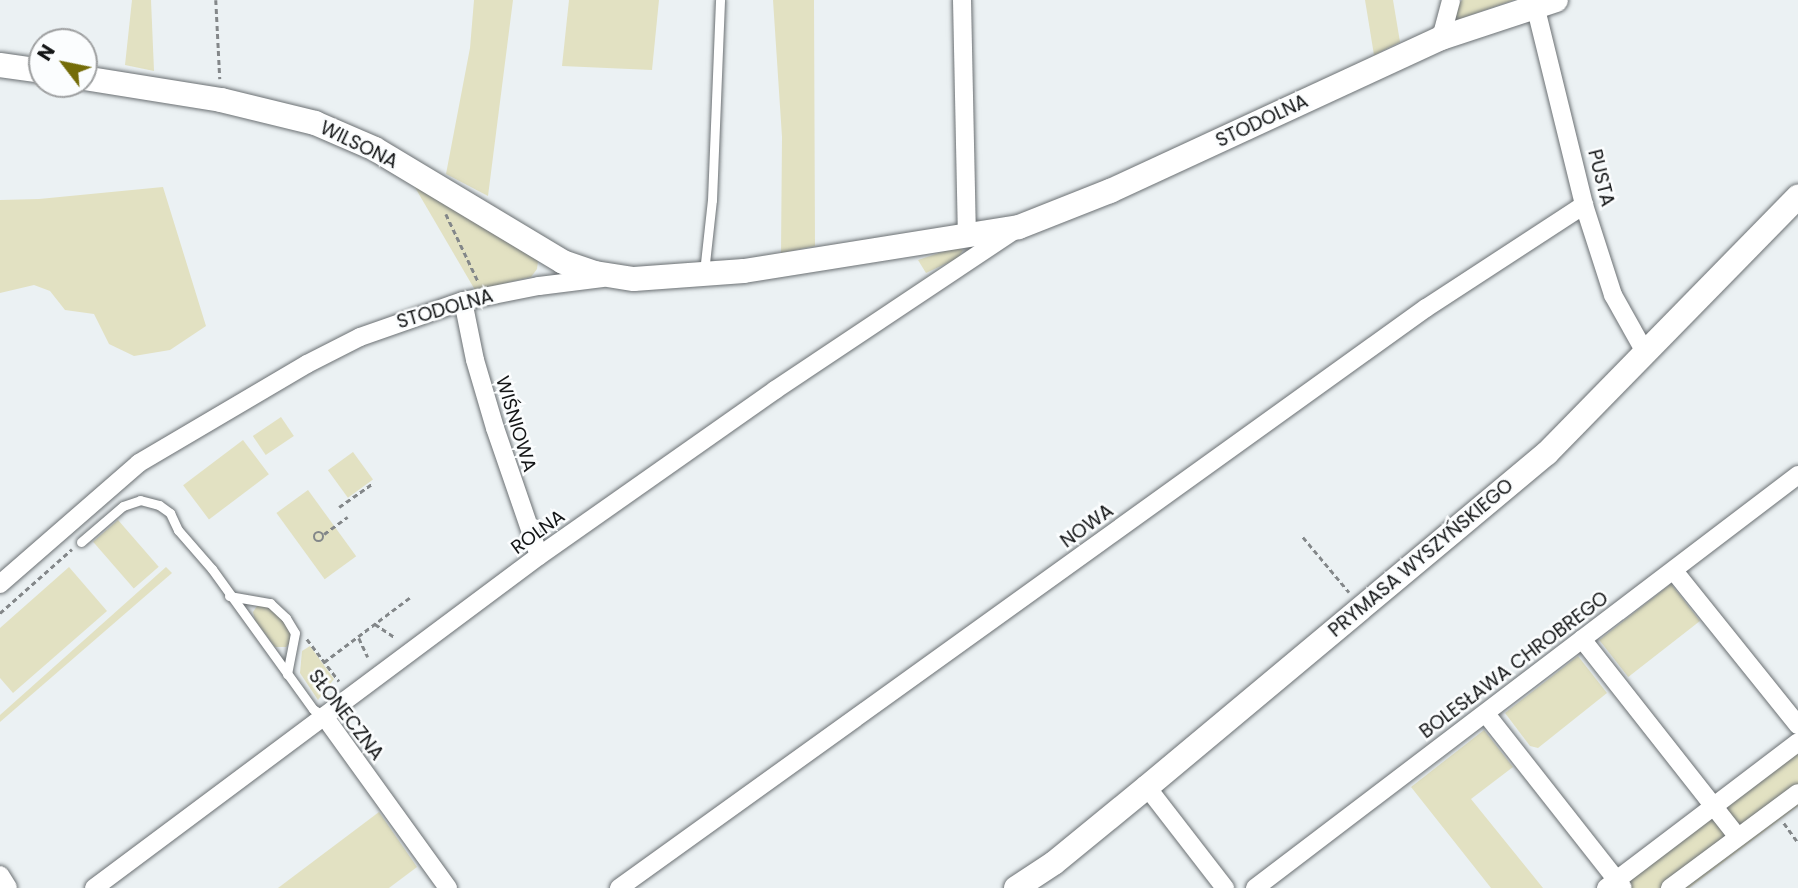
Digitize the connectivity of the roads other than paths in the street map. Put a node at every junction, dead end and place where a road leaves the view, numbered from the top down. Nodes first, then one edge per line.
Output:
1 (720, 0) edge
2 (962, 0) edge
3 (1451, 0) edge
4 (1545, 3) edge
5 (1441, 38) junction
6 (0, 65) edge
7 (28, 69) edge
8 (98, 80) edge
9 (1798, 197) edge
10 (1584, 205) junction
11 (1019, 227) junction
12 (967, 234) junction
13 (549, 255) junction
14 (704, 274) junction
15 (610, 277) junction
16 (539, 286) junction
17 (463, 301) junction
18 (1646, 354) junction
19 (1798, 475) edge
20 (81, 541) road end
21 (540, 556) junction
22 (1674, 570) junction
23 (0, 584) edge
24 (229, 596) junction
25 (1583, 639) junction
26 (287, 674) junction
27 (1486, 713) junction
28 (324, 716) junction
29 (1798, 725) edge
30 (1798, 742) edge
31 (1147, 787) junction
32 (1798, 793) edge
33 (1716, 806) junction
34 (1737, 836) junction
35 (0, 875) edge
36 (1615, 885) edge
37 (8, 888) edge
38 (94, 888) edge
39 (448, 888) edge
40 (619, 888) edge
41 (1016, 888) edge
42 (1225, 888) edge
43 (1255, 888) edge
44 (1670, 888) edge

1 - 14 lane
2 - 12 street
3 - 5 street
4 - 5 street, STODOLNA
4 - 10 street, PUSTA
5 - 11 street, STODOLNA
6 - 7 street
8 - 13 street, WILSONA
9 - 18 street, PRYMASA WYSZYŃSKIEGO
10 - 18 street, PUSTA
10 - 40 street, NOWA
11 - 12 street, STODOLNA
11 - 21 street, ROLNA
12 - 14 street, STODOLNA
13 - 15 street, WILSONA
13 - 16 street
14 - 15 street, STODOLNA
15 - 16 street, STODOLNA
16 - 17 street, STODOLNA
17 - 21 street, WIŚNIOWA
17 - 23 street, STODOLNA
18 - 31 street, PRYMASA WYSZYŃSKIEGO
19 - 22 street, BOLESŁAWA CHROBREGO
20 - 24 lane, SŁONECZNA
21 - 28 street, ROLNA
22 - 25 street, BOLESŁAWA CHROBREGO
22 - 29 street
24 - 26 lane, SŁONECZNA
24 - 26 lane
25 - 27 street, BOLESŁAWA CHROBREGO
25 - 33 street
26 - 28 lane, SŁONECZNA
27 - 36 street
27 - 43 street, BOLESŁAWA CHROBREGO
28 - 38 street, ROLNA
28 - 39 street, SŁONECZNA
30 - 33 street
31 - 41 street, PRYMASA WYSZYŃSKIEGO
31 - 42 street
32 - 34 street
33 - 34 street
33 - 36 street
34 - 44 street
35 - 37 street

